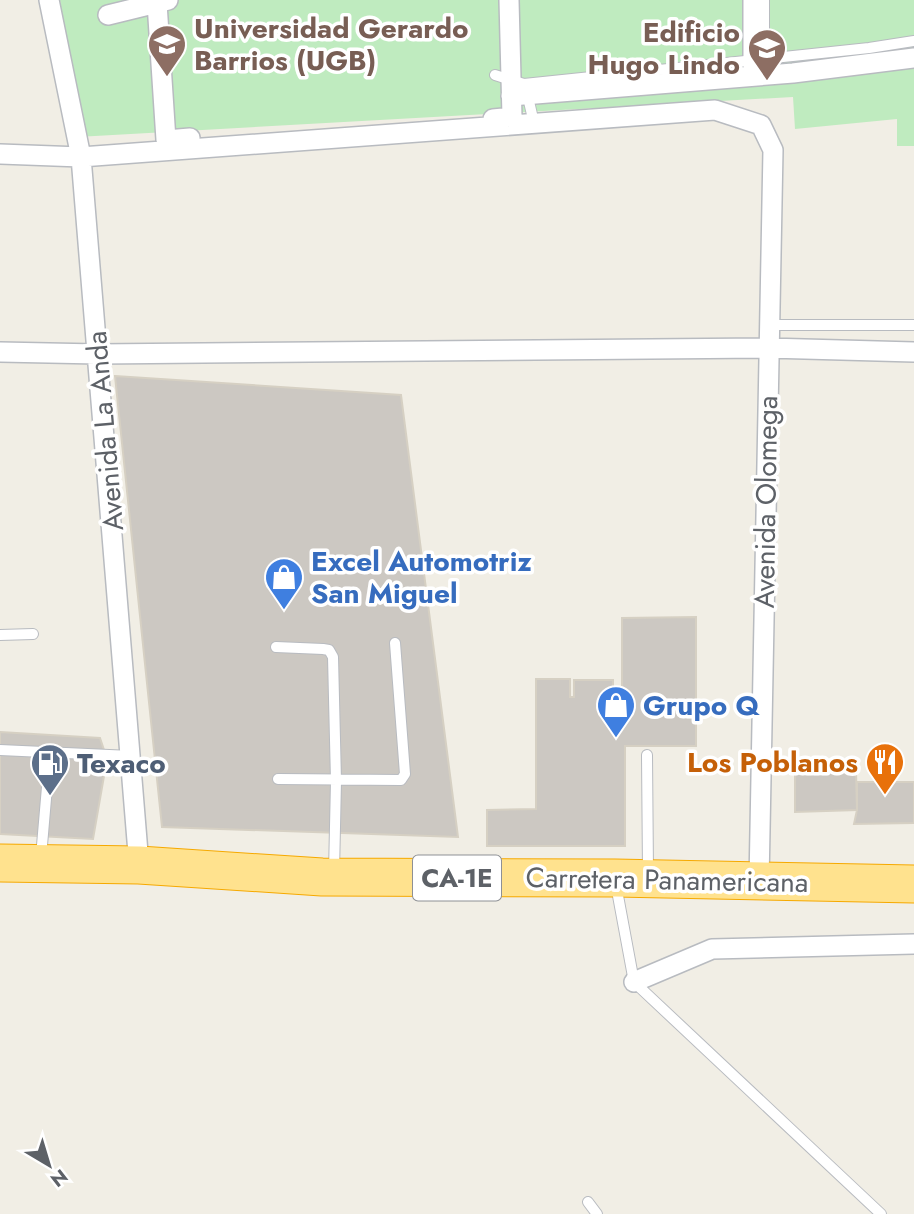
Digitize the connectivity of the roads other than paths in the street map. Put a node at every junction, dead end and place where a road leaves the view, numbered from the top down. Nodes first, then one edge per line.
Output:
1 (49, 0) edge
2 (509, 0) edge
3 (753, 0) edge
4 (764, 0) edge
5 (162, 1) edge
6 (108, 15) dead end
7 (914, 41) edge
8 (914, 58) edge
9 (757, 65) junction
10 (514, 86) junction
11 (534, 123) junction
12 (0, 154) edge
13 (81, 158) junction
14 (769, 325) junction
15 (914, 325) edge
16 (768, 348) junction
17 (0, 352) edge
18 (914, 352) edge
19 (98, 354) junction
20 (33, 634) dead end
21 (0, 635) edge
22 (395, 643) dead end
23 (276, 647) dead end
24 (0, 750) edge
25 (50, 751) junction
26 (647, 755) dead end
27 (131, 756) junction
28 (278, 779) dead end
29 (336, 781) junction
30 (0, 863) edge
31 (40, 865) junction
32 (139, 865) junction
33 (334, 877) junction
34 (631, 879) junction
35 (759, 882) junction
36 (914, 884) edge
37 (914, 944) edge
38 (634, 982) junction
39 (588, 1202) dead end
40 (597, 1214) edge
41 (881, 1214) edge

1 - 13 street, Avenida La Anda
2 - 10 street
3 - 9 street
4 - 9 lane
5 - 6 street
5 - 10 street
7 - 9 lane
8 - 9 street
9 - 10 street
10 - 11 lane
11 - 13 street
11 - 14 street, Avenida Olomega
12 - 13 street
13 - 19 street, Avenida La Anda
14 - 15 lane
14 - 16 street, Avenida Olomega
16 - 18 street
16 - 19 street
16 - 35 street, Avenida Olomega
17 - 19 street
19 - 27 street, Avenida La Anda
20 - 21 lane
22 - 29 lane
23 - 29 lane
24 - 25 lane
25 - 27 lane
25 - 31 lane
26 - 34 lane
27 - 32 street, Avenida La Anda
28 - 29 lane
29 - 33 lane
30 - 31 highway, Carretera Panamericana / CA-1E
31 - 32 highway, Carretera Panamericana / CA-1E
32 - 33 highway, Carretera Panamericana / CA-1E
33 - 34 highway, Carretera Panamericana / CA-1E
34 - 35 highway, Carretera Panamericana / CA-1E
34 - 38 lane
35 - 36 highway, Carretera Panamericana / CA-1E
37 - 38 street
38 - 41 lane
39 - 40 lane

